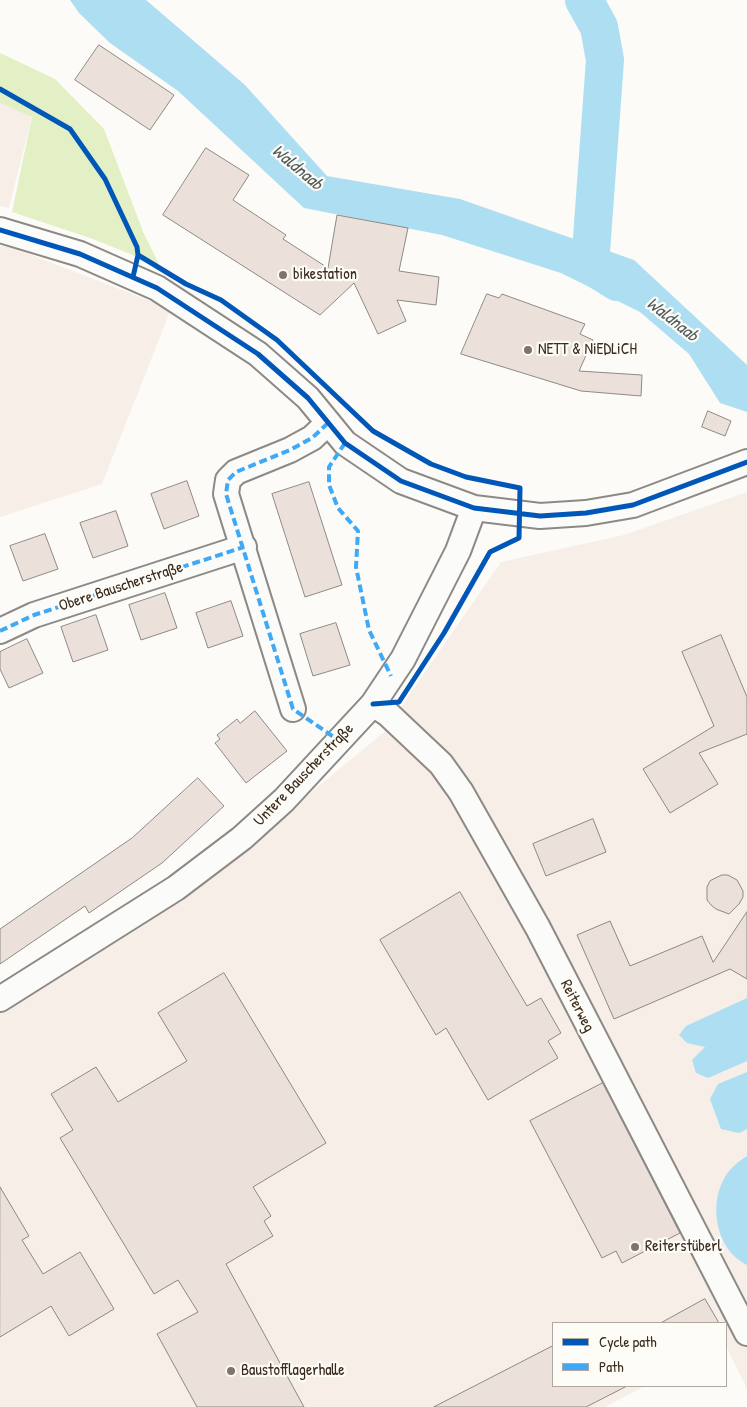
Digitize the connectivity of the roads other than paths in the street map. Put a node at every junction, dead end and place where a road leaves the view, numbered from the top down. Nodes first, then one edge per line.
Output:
1 (0, 230) edge
2 (328, 423) junction
3 (747, 462) edge
4 (474, 508) junction
5 (244, 547) junction
6 (0, 631) edge
7 (373, 704) junction
8 (293, 709) dead end
9 (0, 999) edge
10 (747, 1333) edge

1 - 2 street
2 - 4 street
2 - 5 street
3 - 4 street
4 - 7 street, Untere Bauscherstraße
5 - 6 street, Obere Bauscherstraße
5 - 8 street
7 - 9 street, Untere Bauscherstraße
7 - 10 street, Reiterweg

